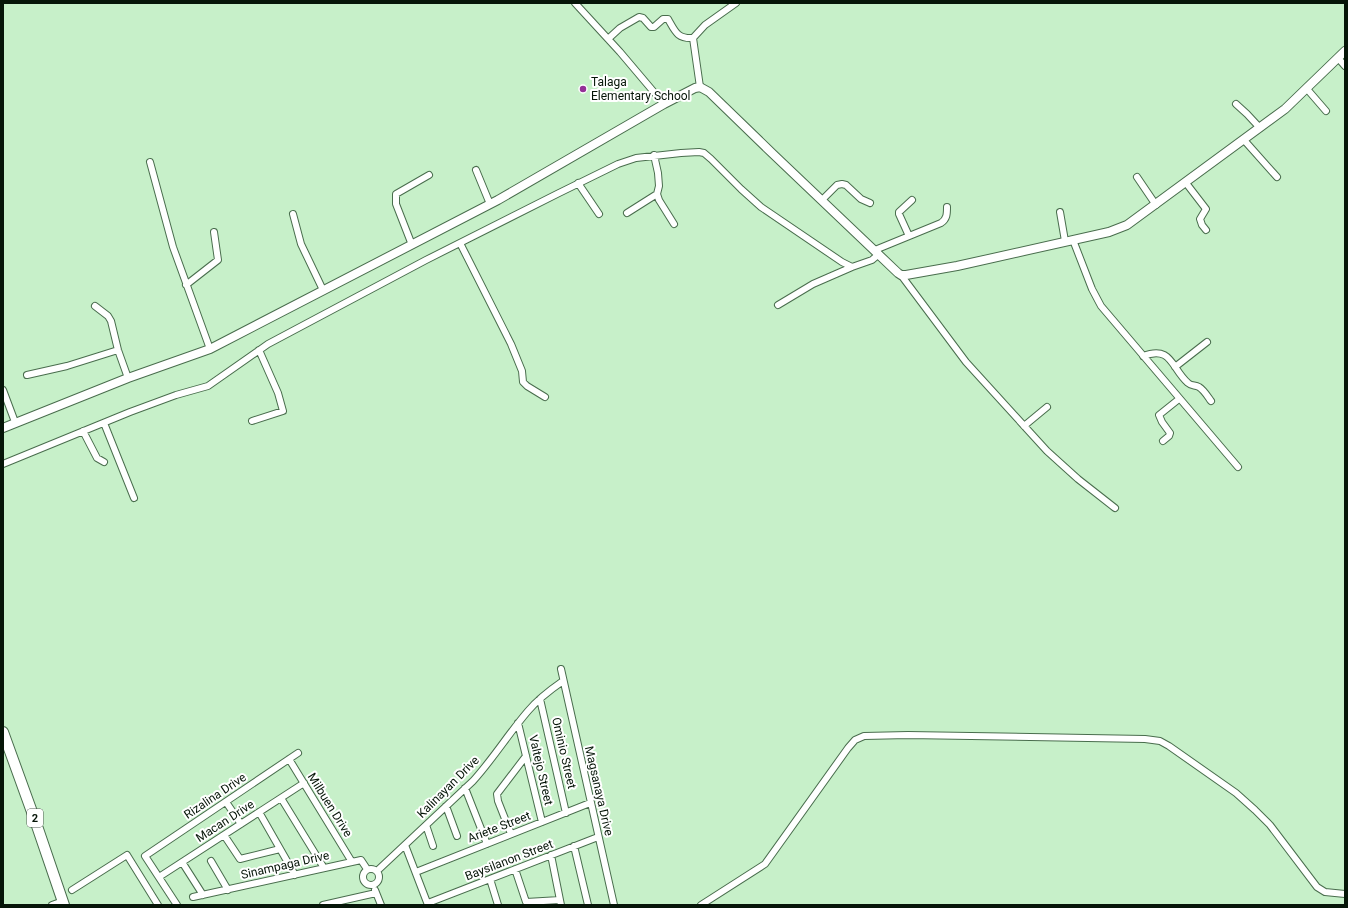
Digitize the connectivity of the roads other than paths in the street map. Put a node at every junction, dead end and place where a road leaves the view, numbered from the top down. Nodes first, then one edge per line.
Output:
1 (575, 3) edge
2 (733, 4) edge
3 (693, 38) junction
4 (608, 39) junction
5 (1345, 51) edge
6 (1338, 58) junction
7 (1345, 66) edge
8 (700, 88) junction
9 (1307, 89) junction
10 (664, 104) junction
11 (1236, 104) dead end
12 (1326, 111) dead end
13 (1260, 128) junction
14 (1244, 140) junction
15 (654, 155) junction
16 (150, 162) dead end
17 (476, 170) dead end
18 (429, 175) dead end
19 (1137, 177) dead end
20 (1277, 177) dead end
21 (578, 183) junction
22 (1186, 183) junction
23 (657, 194) junction
24 (822, 200) junction
25 (912, 200) dead end
26 (870, 203) dead end
27 (490, 204) junction
28 (1156, 205) junction
29 (947, 207) dead end
30 (1060, 212) dead end
31 (627, 213) dead end
32 (293, 214) dead end
33 (599, 214) dead end
34 (674, 224) dead end
35 (1206, 230) dead end
36 (214, 232) dead end
37 (909, 236) junction
38 (1069, 241) junction
39 (460, 243) junction
40 (412, 244) junction
41 (877, 252) junction
42 (852, 267) junction
43 (901, 275) junction
44 (186, 285) junction
45 (323, 290) junction
46 (95, 306) dead end
47 (778, 306) dead end
48 (1207, 342) dead end
49 (210, 349) junction
50 (118, 350) junction
51 (259, 350) junction
52 (1143, 356) junction
53 (1175, 367) junction
54 (27, 374) dead end
55 (128, 378) junction
56 (3, 390) edge
57 (546, 397) dead end
58 (1179, 399) junction
59 (1211, 401) dead end
60 (1047, 407) dead end
61 (252, 421) dead end
62 (15, 422) junction
63 (104, 423) junction
64 (1024, 426) junction
65 (3, 428) edge
66 (83, 431) junction
67 (1163, 441) dead end
68 (104, 462) dead end
69 (3, 464) edge
70 (1238, 467) dead end
71 (134, 498) dead end
72 (1115, 508) dead end
73 (561, 669) dead end
74 (563, 681) junction
75 (540, 699) junction
76 (518, 723) junction
77 (3, 732) edge
78 (298, 754) dead end
79 (526, 756) junction
80 (289, 759) junction
81 (304, 783) junction
82 (464, 788) junction
83 (282, 798) junction
84 (226, 802) junction
85 (590, 803) junction
86 (446, 806) junction
87 (259, 812) junction
88 (566, 813) junction
89 (542, 822) junction
90 (241, 824) junction
91 (426, 825) junction
92 (511, 834) junction
93 (224, 835) junction
94 (457, 836) dead end
95 (598, 837) junction
96 (405, 844) junction
97 (487, 844) junction
98 (433, 846) dead end
99 (574, 846) junction
100 (280, 849) junction
101 (551, 855) junction
102 (211, 861) dead end
103 (182, 862) junction
104 (352, 862) junction
105 (324, 868) junction
106 (367, 869) junction
107 (516, 869) junction
108 (377, 871) junction
109 (416, 872) junction
110 (295, 874) junction
111 (159, 877) junction
112 (490, 879) junction
113 (374, 884) junction
114 (72, 890) dead end
115 (228, 890) junction
116 (376, 893) junction
117 (1345, 894) edge
118 (203, 895) junction
119 (193, 897) dead end
120 (352, 902) edge
121 (560, 902) edge
122 (64, 903) edge
123 (428, 904) edge
124 (496, 904) edge
125 (52, 905) edge
126 (158, 905) edge
127 (177, 905) edge
128 (323, 905) edge
129 (381, 905) edge
130 (588, 905) edge
131 (614, 905) edge
132 (701, 905) edge

1 - 4 street
2 - 3 street
3 - 4 street
3 - 8 street
4 - 10 street
5 - 6 street
6 - 7 street
6 - 9 street
8 - 10 street
8 - 24 street
9 - 12 street
9 - 13 street
10 - 27 street
11 - 13 street
13 - 14 street
14 - 20 street
14 - 22 street
15 - 21 street
15 - 23 street
15 - 42 street
16 - 44 street
17 - 27 street
18 - 40 street
19 - 28 street
21 - 33 street
21 - 39 street
22 - 28 street
22 - 35 street
23 - 31 street
23 - 34 street
24 - 26 street
24 - 41 street
25 - 37 street
27 - 40 street
28 - 38 street
29 - 37 street
30 - 38 street
32 - 45 street
36 - 44 street
37 - 41 street
38 - 43 street
38 - 52 street
39 - 51 street
39 - 57 street
40 - 45 street
41 - 42 street
41 - 43 street
42 - 47 street
43 - 64 street
44 - 49 street
45 - 49 street
46 - 50 street
48 - 53 street
49 - 55 street
50 - 54 street
50 - 55 street
51 - 61 street
51 - 63 street
52 - 53 street
52 - 58 street
53 - 59 street
55 - 62 street
56 - 62 street
58 - 67 street
58 - 70 street
60 - 64 street
62 - 65 street
63 - 66 street
63 - 71 street
64 - 72 street
66 - 68 street
66 - 69 street
73 - 74 street, Magsanaya Drive
74 - 75 street, Kalinayan Drive
74 - 85 street, Magsanaya Drive
75 - 76 street, Kalinayan Drive
75 - 88 street, Ominio Street
76 - 79 street, Valtejo Street
76 - 82 street, Kalinayan Drive
77 - 122 highway, 2
78 - 80 street, Rizalina Drive
79 - 89 street, Valtejo Street
79 - 92 street
80 - 81 street, Milbuen Drive
80 - 84 street, Rizalina Drive
81 - 83 street, Macan Drive
81 - 104 street, Milbuen Drive
82 - 86 street, Kalinayan Drive
82 - 97 street
83 - 87 street, Macan Drive
83 - 105 street
84 - 90 street
84 - 111 street, Rizalina Drive
85 - 88 street, Ariete Street
85 - 95 street, Magsanaya Drive
86 - 91 street, Kalinayan Drive
86 - 94 street
87 - 90 street, Macan Drive
87 - 100 street
88 - 89 street, Ariete Street
89 - 92 street, Ariete Street
90 - 93 street, Macan Drive
91 - 96 street, Kalinayan Drive
91 - 98 street
92 - 97 street, Ariete Street
93 - 100 street
93 - 103 street, Macan Drive
95 - 99 street, Baysilanon Street
95 - 131 street, Magsanaya Drive
96 - 108 street, Kalinayan Drive
96 - 109 street
97 - 109 street, Ariete Street
99 - 101 street, Baysilanon Street
99 - 130 street
100 - 110 street
101 - 107 street, Baysilanon Street
101 - 121 street
102 - 115 street
103 - 111 street, Macan Drive
103 - 118 street
104 - 105 street, Sinampaga Drive
104 - 106 street
105 - 110 street, Sinampaga Drive
106 - 108 street
106 - 113 street
107 - 112 street, Baysilanon Street
107 - 121 street
108 - 113 street
109 - 123 street
110 - 115 street, Sinampaga Drive
111 - 127 street
112 - 123 street, Baysilanon Street
112 - 124 street
113 - 116 street
114 - 126 street
115 - 118 street, Sinampaga Drive
116 - 120 street
116 - 129 street
117 - 132 street
118 - 119 street, Sinampaga Drive
120 - 128 street
122 - 125 street

